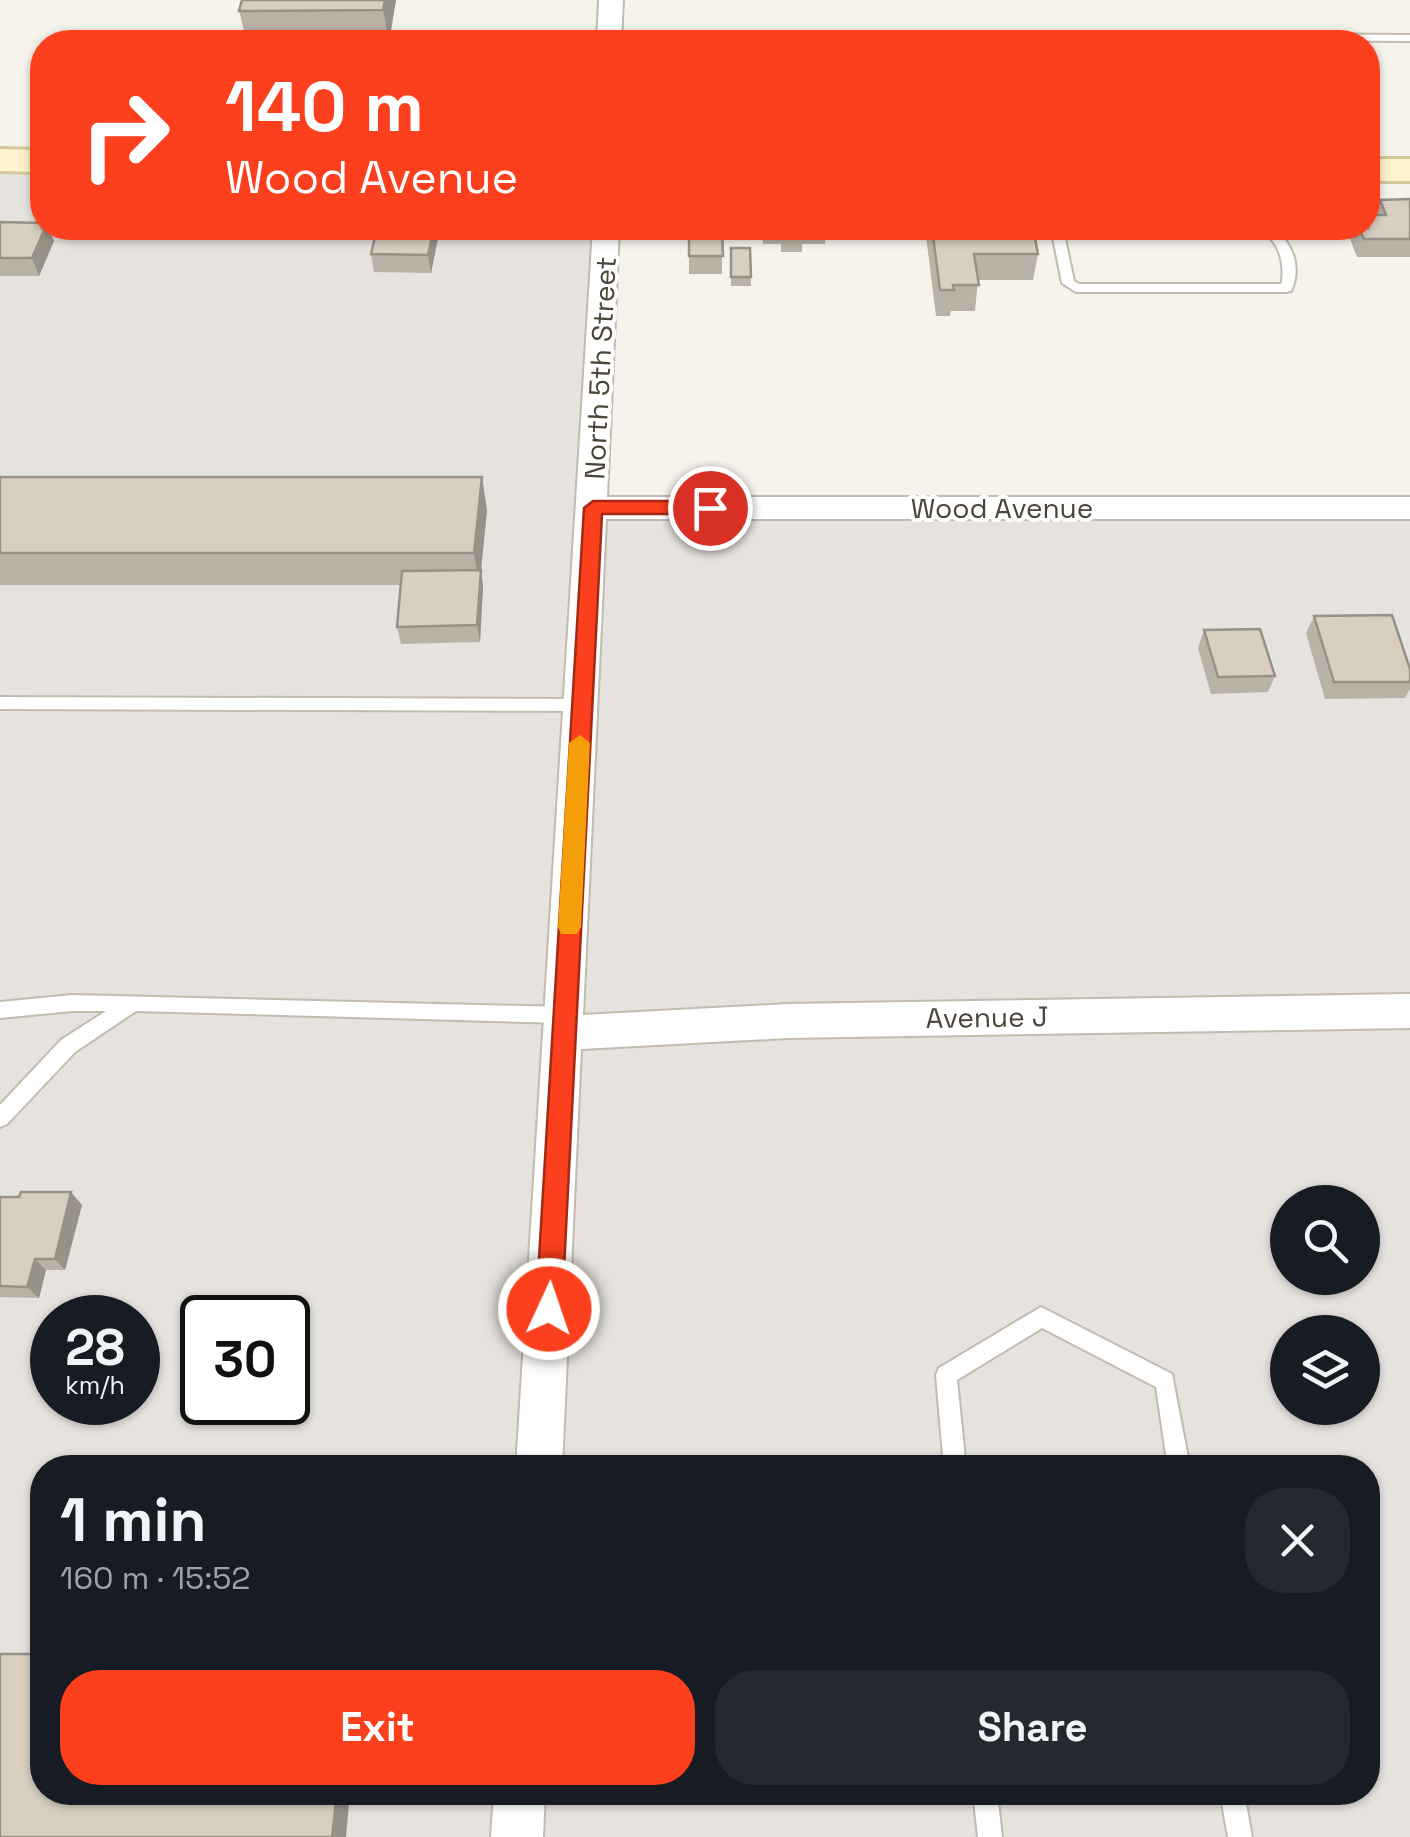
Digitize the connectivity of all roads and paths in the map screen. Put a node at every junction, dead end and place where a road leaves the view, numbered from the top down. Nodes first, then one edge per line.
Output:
1 (611, 0) edge
2 (610, 30) edge
3 (1380, 38) edge
4 (1410, 38) edge
5 (0, 160) edge
6 (30, 161) edge
7 (1380, 170) edge
8 (1410, 170) edge
9 (605, 240) edge
10 (1059, 240) edge
11 (1279, 240) edge
12 (593, 508) junction
13 (1410, 508) edge
14 (0, 704) edge
15 (582, 705) junction
16 (134, 1003) junction
17 (0, 1010) edge
18 (1410, 1011) edge
19 (565, 1024) junction
20 (0, 1118) edge
21 (540, 1455) edge
22 (954, 1455) edge
23 (1177, 1455) edge
24 (519, 1805) edge
25 (987, 1805) edge
26 (1234, 1805) edge
27 (518, 1837) edge
28 (990, 1837) edge
29 (1240, 1837) edge

1 - 2 street
3 - 4 lane
5 - 6 main road
7 - 8 main road
9 - 12 street, North 5th Street
10 - 11 lane
12 - 13 street, Wood Avenue
12 - 15 street, North 5th Street
14 - 15 lane
15 - 19 street, North 5th Street
16 - 17 lane
16 - 19 lane
16 - 20 lane
18 - 19 street, Avenue J
19 - 21 street, North 5th Street
22 - 23 lane
24 - 27 street
25 - 28 lane
26 - 29 lane

